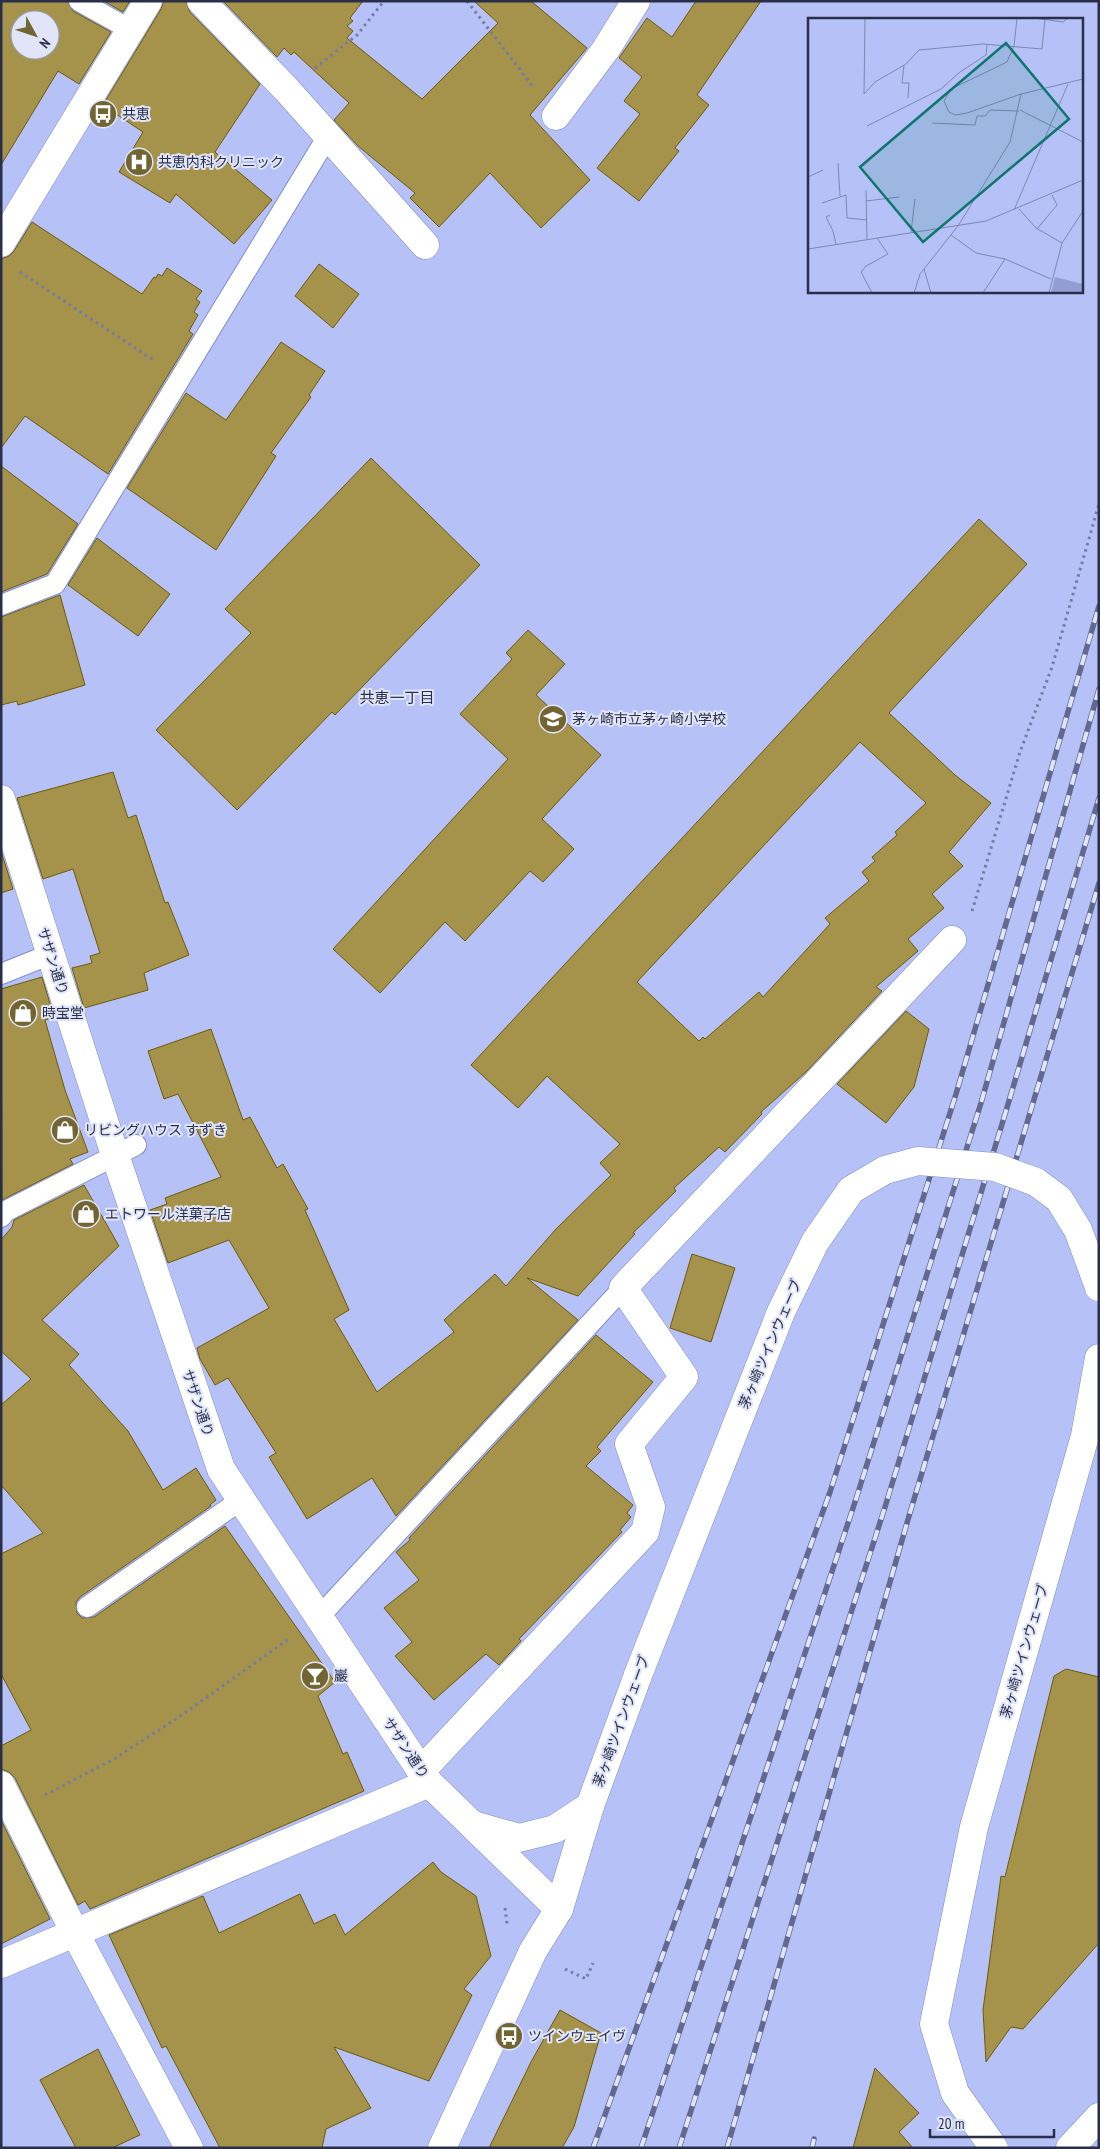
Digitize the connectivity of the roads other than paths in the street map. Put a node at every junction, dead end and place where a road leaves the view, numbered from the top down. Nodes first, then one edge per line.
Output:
1 (80, 1) edge
2 (148, 1) edge
3 (201, 1) edge
4 (636, 1) edge
5 (130, 30) junction
6 (556, 116) road end
7 (328, 136) junction
8 (1, 243) edge
9 (425, 245) dead end
10 (1, 605) edge
11 (1, 799) edge
12 (952, 940) road end
13 (51, 954) junction
14 (1, 974) edge
15 (125, 1150) junction
16 (1, 1217) edge
17 (1099, 1287) edge
18 (622, 1288) junction
19 (1099, 1358) edge
20 (240, 1500) junction
21 (86, 1608) dead end
22 (319, 1617) junction
23 (425, 1777) junction
24 (1, 1785) edge
25 (590, 1806) junction
26 (469, 1824) junction
27 (560, 1909) junction
28 (75, 1933) junction
29 (1, 1964) edge
30 (1099, 2117) edge
31 (189, 2148) edge
32 (442, 2148) edge
33 (994, 2148) edge
34 (1070, 2148) edge

1 - 5 lane
2 - 5 street
3 - 7 street
4 - 6 street
5 - 8 street
7 - 9 street
7 - 10 lane
11 - 13 street, サザン通り
12 - 18 street
13 - 14 lane
13 - 15 street, サザン通り
15 - 16 lane
15 - 20 street, サザン通り
17 - 25 street, 茅ヶ崎ツインウェーブ, bridge
18 - 22 lane
18 - 23 street
19 - 33 street, 茅ヶ崎ツインウェーブ
20 - 21 lane
20 - 22 street, サザン通り
22 - 23 street, サザン通り
23 - 26 street, サザン通り
23 - 28 street
24 - 28 street
25 - 26 street
25 - 27 street, 茅ヶ崎ツインウェーブ
26 - 27 street, サザン通り
27 - 32 street, 茅ヶ崎ツインウェーブ
28 - 29 street
28 - 31 street
30 - 34 street

